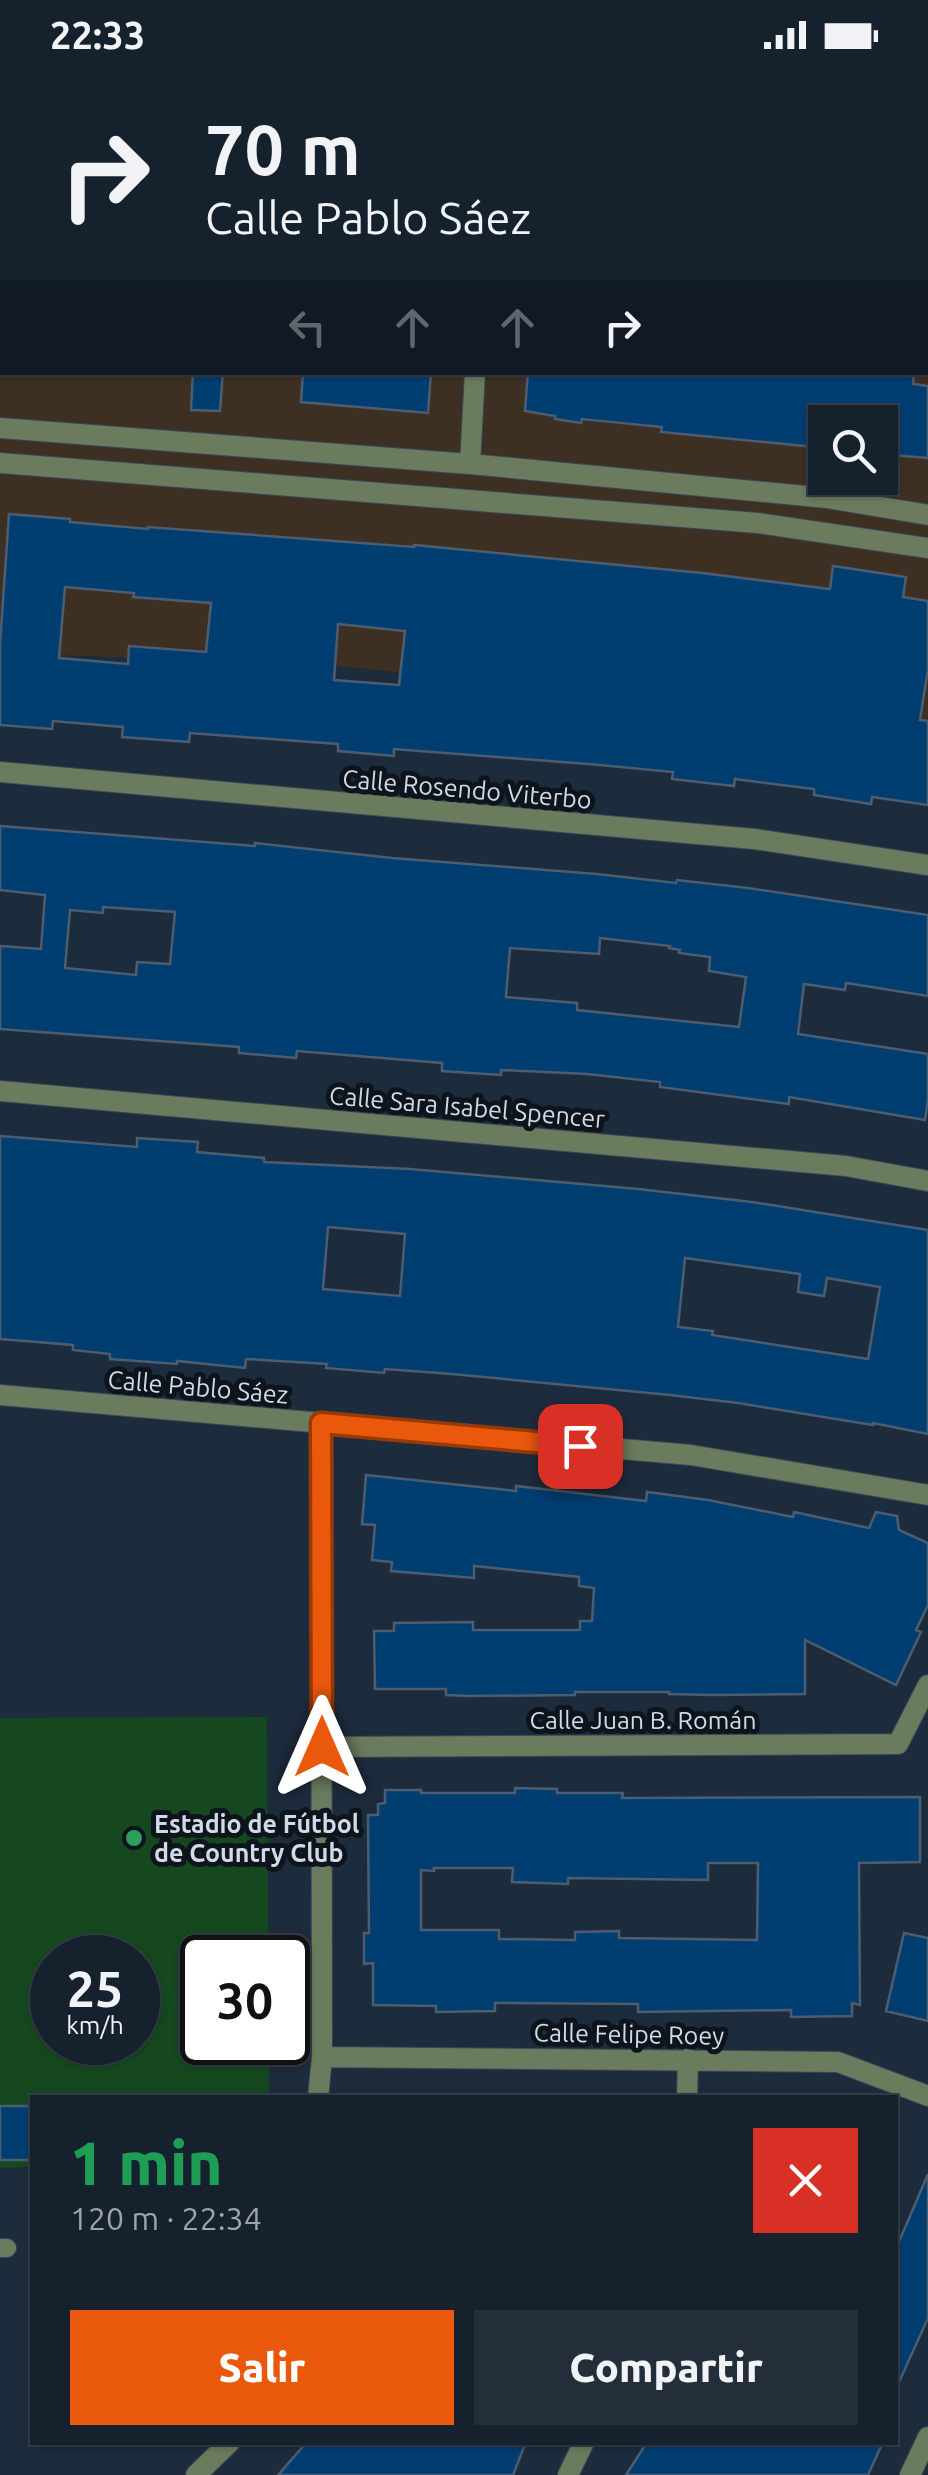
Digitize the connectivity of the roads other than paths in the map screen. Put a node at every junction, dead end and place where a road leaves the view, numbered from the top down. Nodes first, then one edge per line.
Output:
1 (475, 375) edge
2 (0, 428) edge
3 (0, 463) edge
4 (470, 464) junction
5 (928, 515) edge
6 (928, 548) edge
7 (0, 772) edge
8 (928, 865) edge
9 (0, 1091) edge
10 (928, 1181) edge
11 (0, 1395) edge
12 (321, 1423) junction
13 (928, 1495) edge
14 (928, 1685) edge
15 (322, 1747) junction
16 (322, 2057) junction
17 (688, 2059) junction
18 (318, 2095) edge
19 (687, 2095) edge
20 (928, 2096) edge
21 (928, 2437) edge
22 (227, 2445) edge
23 (583, 2445) edge
24 (196, 2475) edge
25 (568, 2475) edge
26 (910, 2475) edge

1 - 4 street
2 - 4 street
3 - 6 street
4 - 5 street
7 - 8 street, Calle Rosendo Viterbo
9 - 10 street, Calle Sara Isabel Spencer
11 - 12 street, Calle Pablo Sáez
12 - 13 street, Calle Pablo Sáez
12 - 15 street
14 - 15 street, Calle Juan B. Román
15 - 16 street
16 - 17 street, Calle Felipe Roey
16 - 18 street
17 - 19 street
17 - 20 street, Calle Felipe Roey
21 - 26 street
22 - 24 street
23 - 25 street

